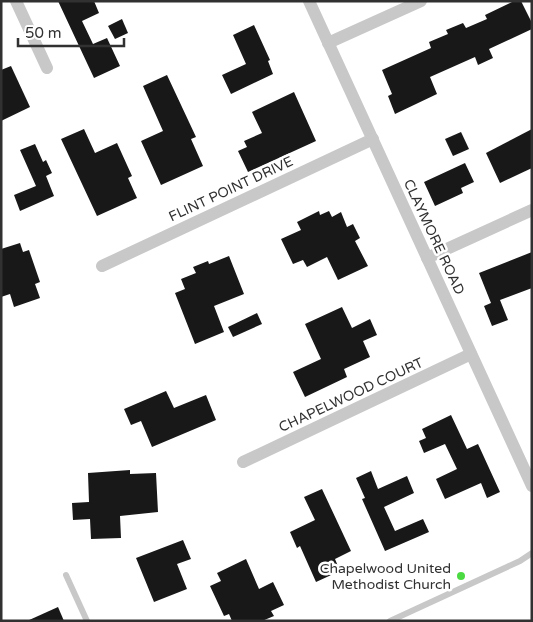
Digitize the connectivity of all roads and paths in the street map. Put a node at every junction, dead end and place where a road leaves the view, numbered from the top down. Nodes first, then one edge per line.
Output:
1 (16, 1) edge
2 (309, 1) edge
3 (421, 1) edge
4 (328, 43) junction
5 (47, 68) dead end
6 (373, 139) junction
7 (532, 210) edge
8 (427, 258) junction
9 (102, 266) dead end
10 (471, 354) junction
11 (243, 462) dead end
12 (531, 481) edge
13 (532, 552) edge
14 (66, 575) dead end
15 (87, 621) edge
16 (390, 621) edge

1 - 5 street
2 - 4 street, CLAYMORE ROAD
3 - 4 street
4 - 6 street, CLAYMORE ROAD
6 - 8 street, CLAYMORE ROAD
6 - 9 street, FLINT POINT DRIVE
7 - 8 street
8 - 10 street, CLAYMORE ROAD
10 - 11 street, CHAPELWOOD COURT
10 - 12 street, CLAYMORE ROAD
13 - 16 lane
14 - 15 lane

